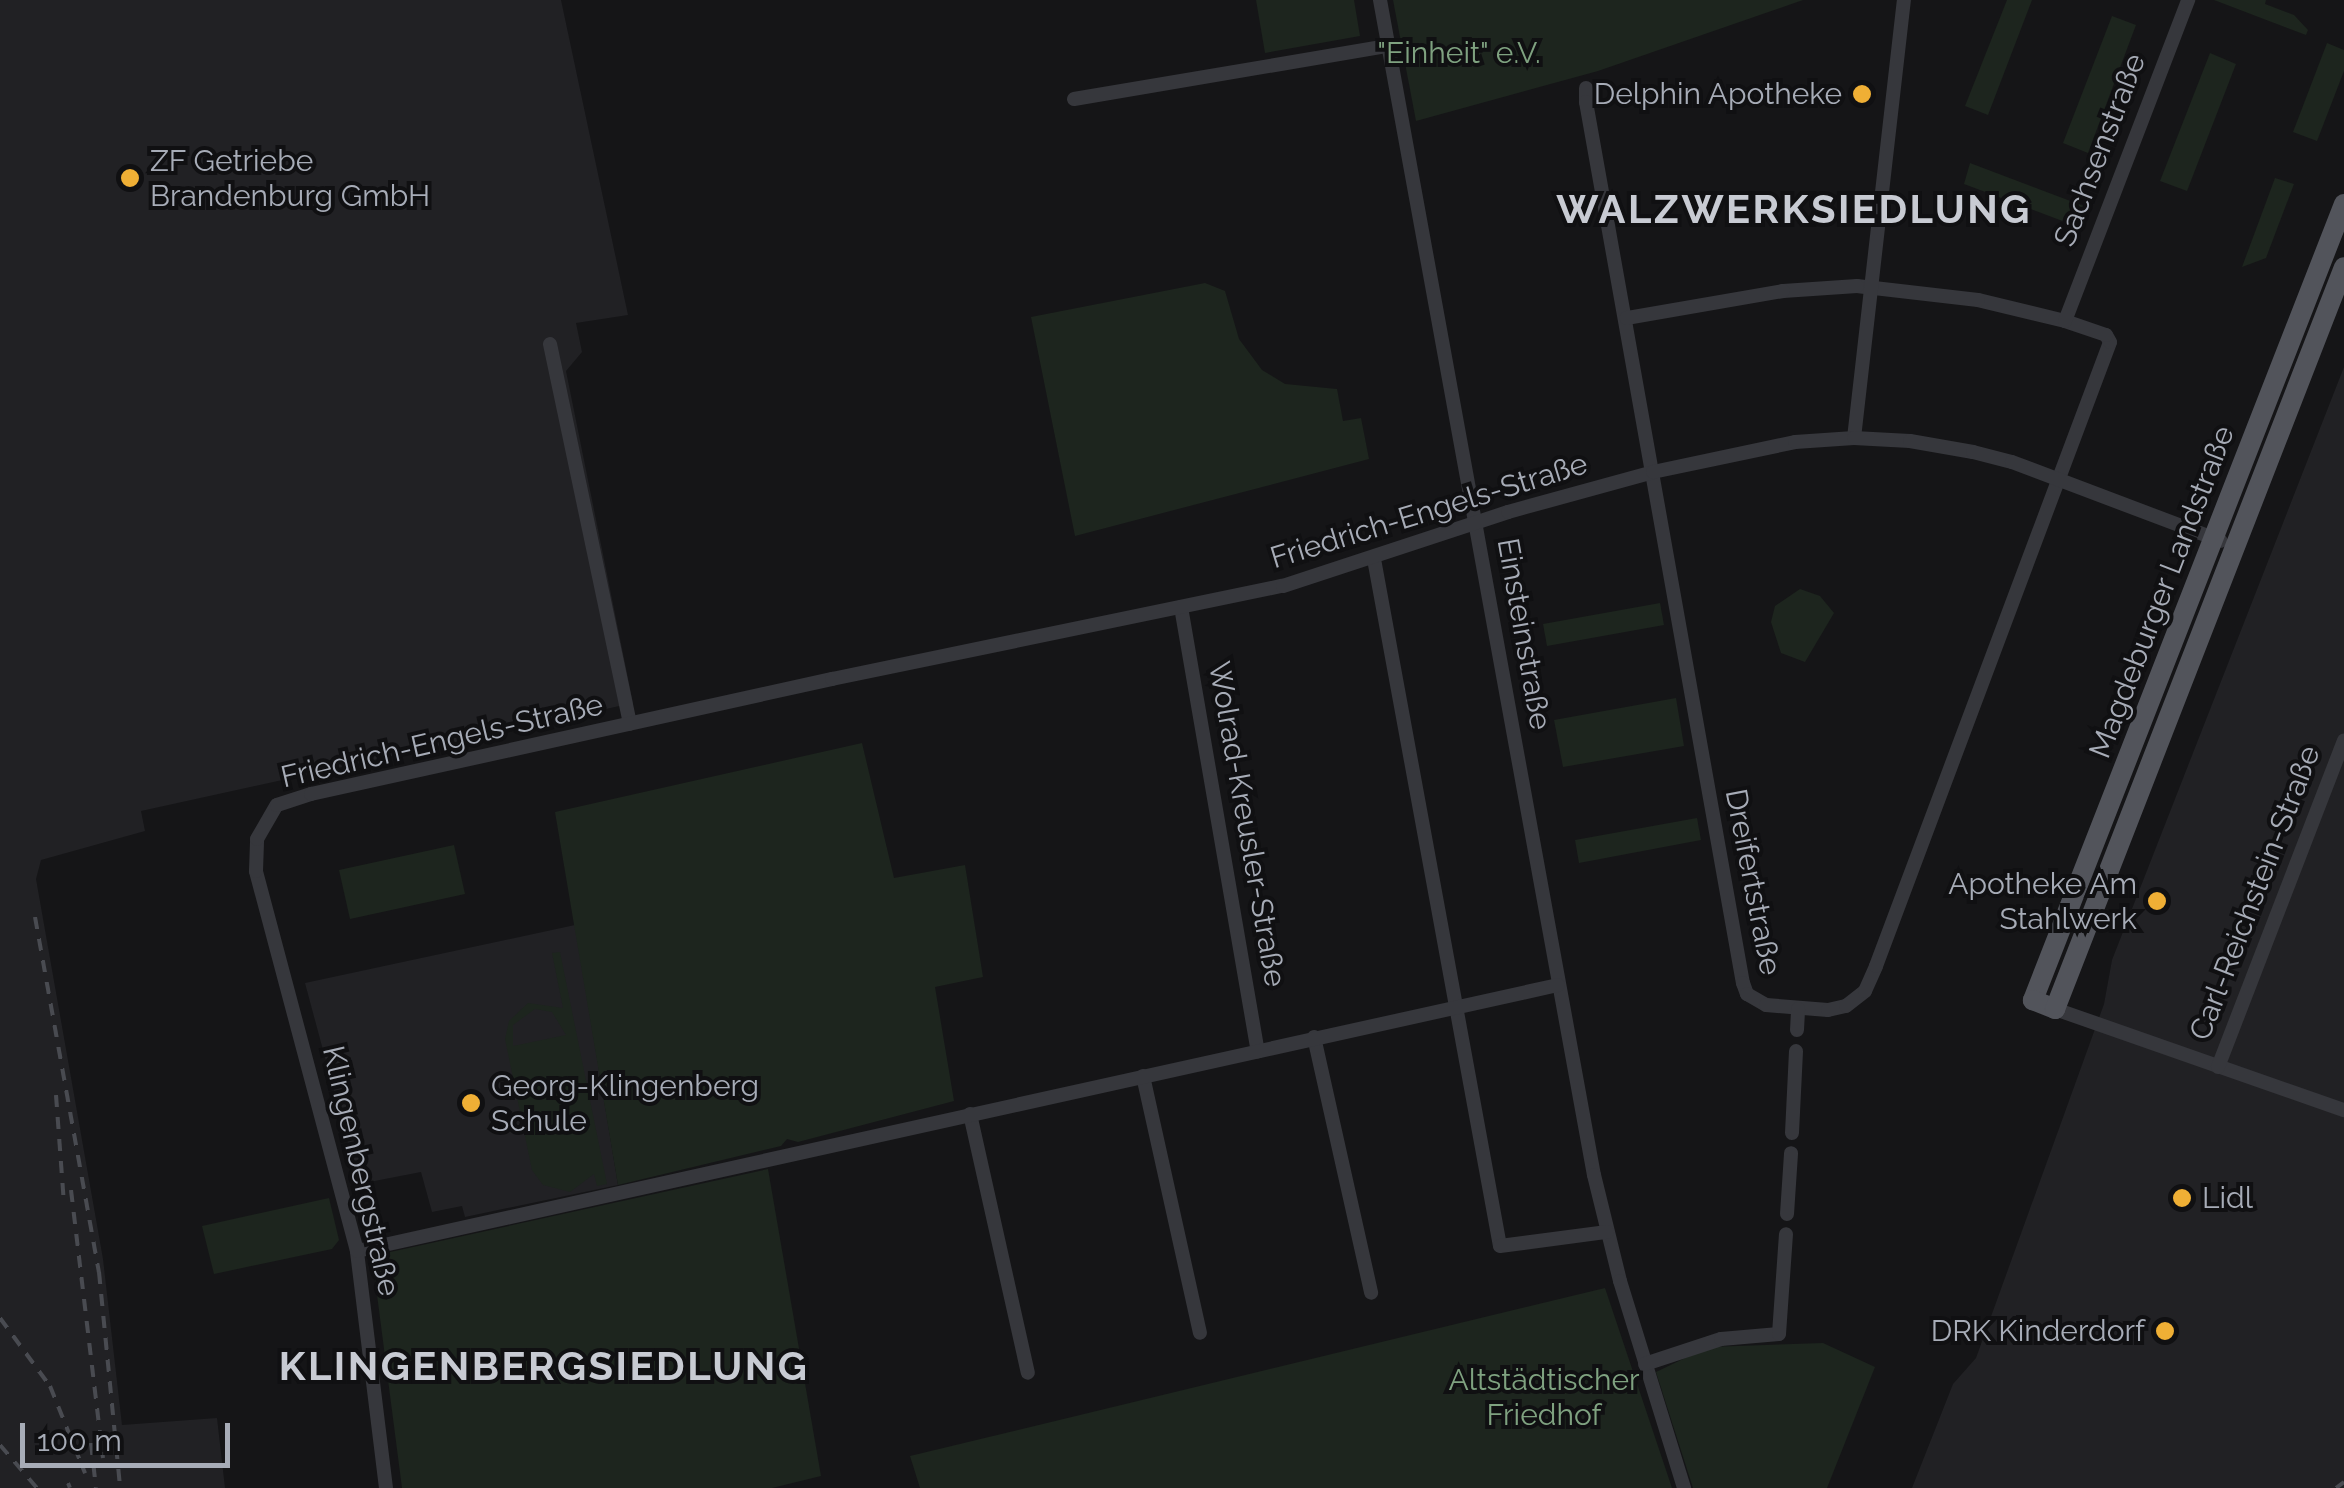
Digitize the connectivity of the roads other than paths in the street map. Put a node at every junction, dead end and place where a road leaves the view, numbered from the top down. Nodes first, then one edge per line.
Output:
1 (1380, 0) edge
2 (1904, 0) edge
3 (2188, 0) edge
4 (1388, 46) junction
5 (1586, 88) dead end
6 (1074, 99) dead end
7 (2344, 204) edge
8 (2344, 268) edge
9 (1872, 287) junction
10 (1626, 318) junction
11 (2064, 321) junction
12 (550, 344) dead end
13 (1854, 438) junction
14 (1653, 472) junction
15 (2059, 480) junction
16 (1476, 524) junction
17 (2214, 539) junction
18 (2236, 547) junction
19 (1374, 559) junction
20 (1181, 606) junction
21 (630, 724) junction
22 (2344, 740) edge
23 (256, 871) joint
24 (1558, 985) junction
25 (1456, 1005) junction
26 (1798, 1009) junction
27 (2055, 1009) junction
28 (1797, 1030) dead end
29 (1314, 1037) junction
30 (1258, 1051) junction
31 (1796, 1051) dead end
32 (2218, 1067) junction
33 (1143, 1076) junction
34 (2344, 1110) edge
35 (970, 1114) junction
36 (1792, 1133) dead end
37 (1791, 1152) dead end
38 (1787, 1214) dead end
39 (1608, 1232) junction
40 (1786, 1234) dead end
41 (358, 1251) junction
42 (1371, 1293) dead end
43 (1200, 1334) dead end
44 (1645, 1364) junction
45 (1028, 1373) dead end
46 (386, 1488) edge
47 (1684, 1488) edge

1 - 4 street, Einsteinstraße
2 - 9 street
3 - 11 street, Sachsenstraße
4 - 6 street
4 - 16 street, Einsteinstraße
5 - 10 street, Dreifertstraße
7 - 17 main road, Magdeburger Landstraße
8 - 18 main road, Magdeburger Landstraße
9 - 10 street
9 - 11 street
9 - 13 street
10 - 14 street, Dreifertstraße
11 - 15 street, Dreifertstraße
12 - 21 street, Friedrich-Engels-Straße
13 - 14 street, Friedrich-Engels-Straße
13 - 15 street, Friedrich-Engels-Straße
14 - 16 street, Friedrich-Engels-Straße
14 - 26 street, Dreifertstraße
15 - 17 street, Friedrich-Engels-Straße
15 - 26 street, Dreifertstraße
16 - 19 street, Friedrich-Engels-Straße
16 - 24 street, Einsteinstraße
17 - 18 street, Friedrich-Engels-Straße
17 - 27 main road, Magdeburger Landstraße
18 - 27 main road, Magdeburger Landstraße
19 - 20 street, Friedrich-Engels-Straße
19 - 25 street
20 - 21 street, Friedrich-Engels-Straße
20 - 30 street, Wolrad-Kreusler-Straße
21 - 23 street, Friedrich-Engels-Straße
22 - 32 street, Carl-Reichstein-Straße
23 - 41 street, Klingenbergstraße
24 - 25 street
24 - 39 street, Einsteinstraße
25 - 29 street
25 - 39 street
26 - 28 street
27 - 32 street
29 - 30 street
29 - 42 street
30 - 33 street
31 - 36 street
32 - 34 street
33 - 35 street
33 - 43 street
35 - 41 street
35 - 45 street
37 - 38 street
39 - 44 street, Einsteinstraße
40 - 44 street
41 - 46 street, Klingenbergstraße
44 - 47 street, Einsteinstraße

